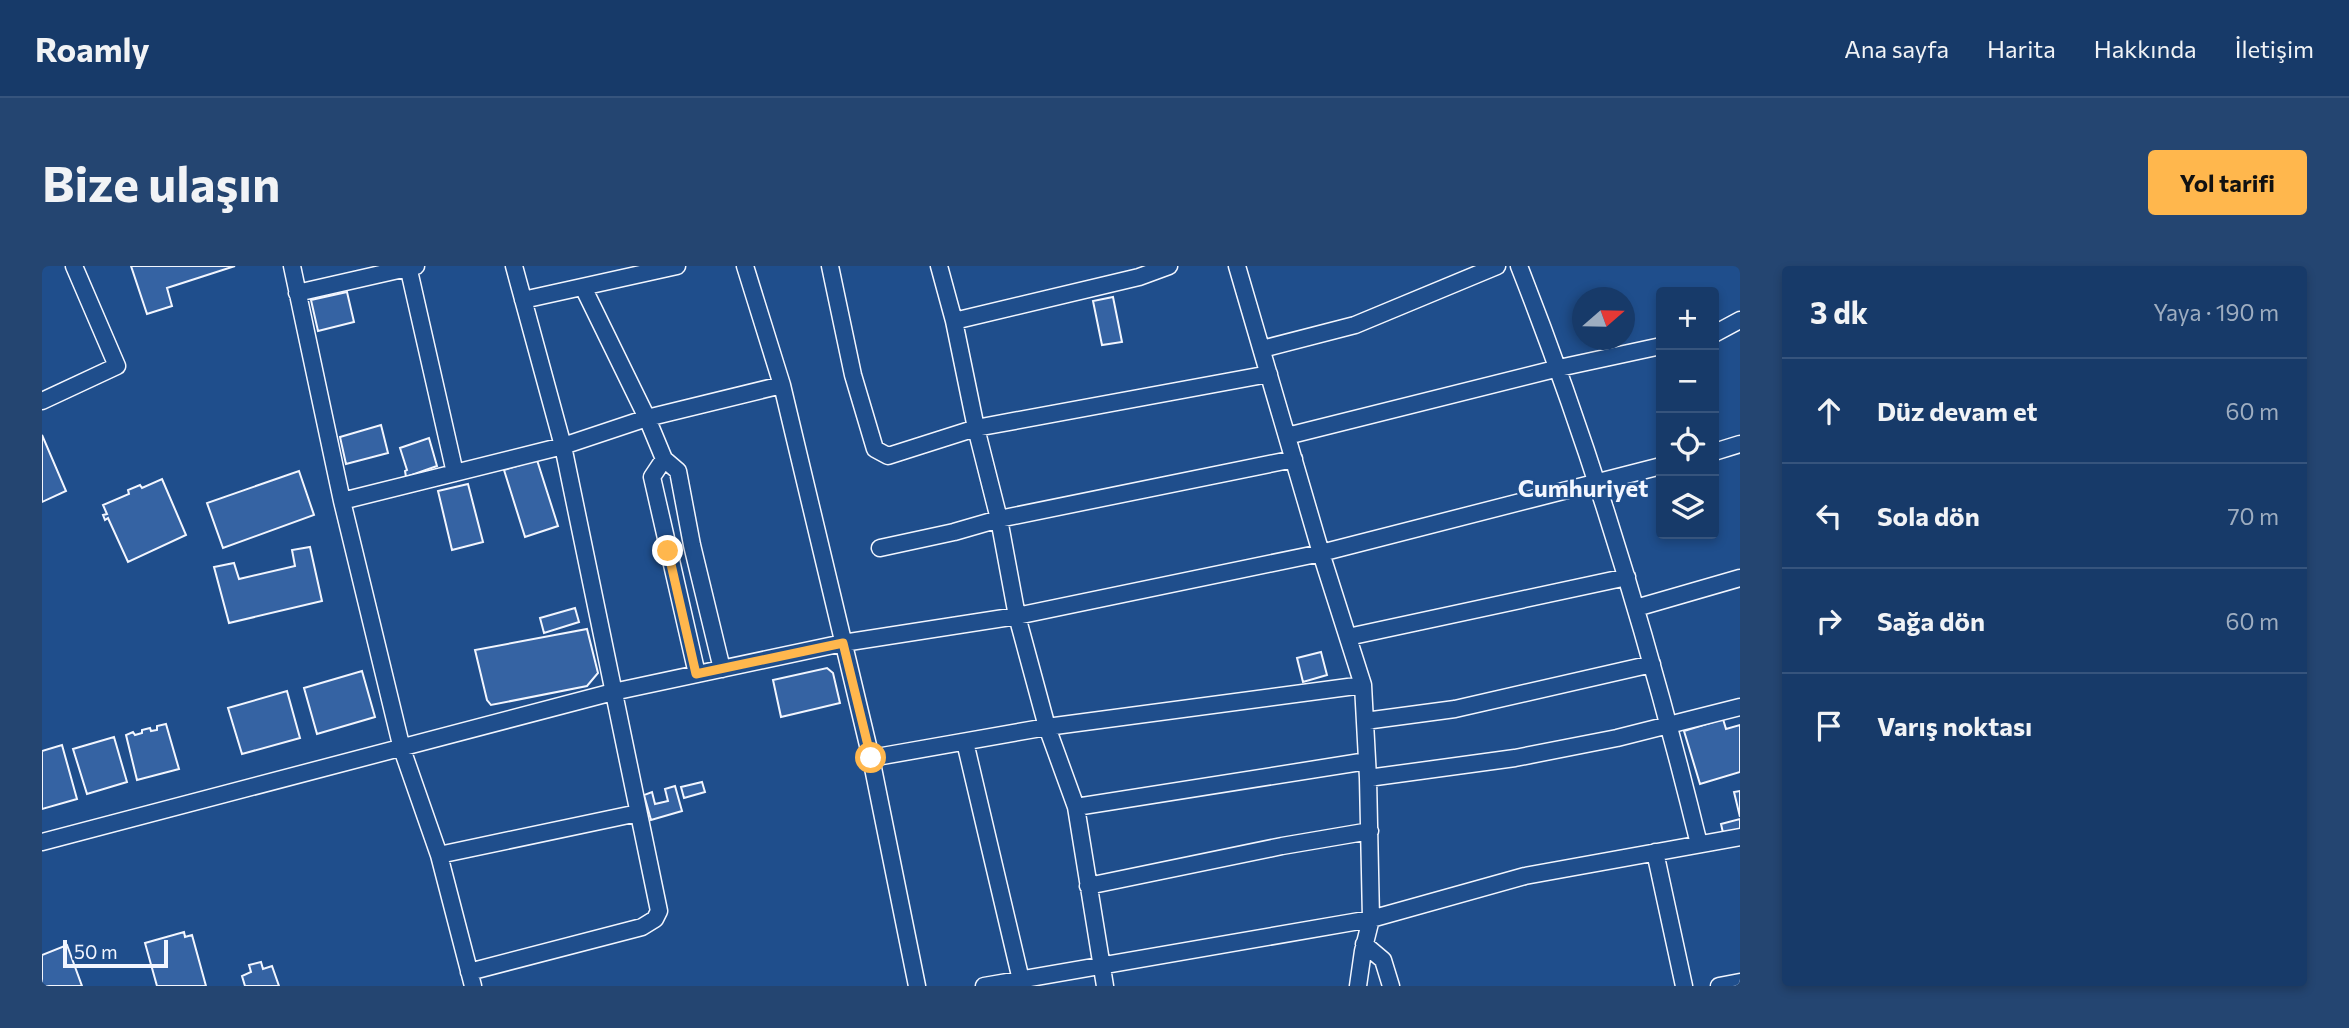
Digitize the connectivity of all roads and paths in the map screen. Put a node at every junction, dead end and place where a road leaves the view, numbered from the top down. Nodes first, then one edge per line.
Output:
1 (74, 266) edge
2 (292, 266) edge
3 (514, 266) edge
4 (677, 266) edge
5 (745, 266) edge
6 (830, 266) edge
7 (939, 266) edge
8 (1169, 266) edge
9 (1237, 266) edge
10 (1497, 266) edge
11 (1519, 266) edge
12 (411, 267) edge
13 (1137, 272) edge
14 (583, 287) junction
15 (297, 293) junction
16 (523, 300) junction
17 (1740, 320) edge
18 (954, 321) junction
19 (1719, 331) edge
20 (1656, 347) edge
21 (1262, 349) junction
22 (1559, 368) junction
23 (1269, 374) junction
24 (782, 385) junction
25 (42, 401) edge
26 (647, 418) junction
27 (976, 428) junction
28 (1287, 436) junction
29 (1740, 444) edge
30 (563, 446) junction
31 (1719, 450) edge
32 (1294, 458) junction
33 (664, 459) junction
34 (1656, 467) edge
35 (455, 473) junction
36 (1596, 484) junction
37 (342, 501) junction
38 (999, 519) junction
39 (880, 548) dead end
40 (1321, 553) junction
41 (1627, 577) junction
42 (1740, 578) edge
43 (1636, 608) junction
44 (1017, 616) junction
45 (1348, 637) junction
46 (843, 643) junction
47 (1652, 664) junction
48 (722, 669) junction
49 (696, 674) junction
50 (1363, 685) junction
51 (613, 692) junction
52 (1740, 707) edge
53 (1365, 721) junction
54 (1670, 726) junction
55 (1047, 727) junction
56 (965, 742) junction
57 (402, 749) junction
58 (871, 758) junction
59 (1367, 761) junction
60 (1368, 778) junction
61 (1076, 807) junction
62 (638, 813) junction
63 (1370, 831) junction
64 (1740, 837) edge
65 (42, 842) edge
66 (1699, 844) junction
67 (1655, 852) junction
68 (439, 855) junction
69 (1088, 886) junction
70 (1371, 919) junction
71 (1364, 944) junction
72 (1100, 967) junction
73 (471, 979) edge
74 (1021, 980) junction
75 (1740, 982) edge
76 (917, 986) edge
77 (984, 986) edge
78 (1105, 986) edge
79 (1358, 986) edge
80 (1391, 986) edge
81 (1684, 986) edge
82 (1719, 986) edge

1 - 25 street
2 - 15 street
3 - 16 street
4 - 14 street
5 - 24 street
6 - 27 street
7 - 18 street
8 - 13 street
9 - 21 street
10 - 21 street
11 - 22 street
12 - 15 street
12 - 35 street
13 - 18 street
14 - 16 street
14 - 26 street
15 - 37 street
16 - 30 street
17 - 19 street
18 - 27 street
20 - 22 street
21 - 23 street
22 - 28 street
22 - 36 street
23 - 27 street
23 - 28 street
24 - 26 street
24 - 46 street
26 - 30 street
26 - 33 street
27 - 38 street
28 - 32 street
29 - 31 street
30 - 35 street
30 - 51 street
32 - 38 street
32 - 40 street
33 - 48 street
33 - 49 street
34 - 36 street
35 - 37 street
36 - 40 street
36 - 41 street
37 - 57 street
38 - 39 street
38 - 44 street
40 - 44 street
40 - 45 street
41 - 43 street
41 - 45 street
42 - 43 street
43 - 47 street
44 - 46 street
44 - 55 street
45 - 50 street
46 - 48 street
46 - 58 street
47 - 53 street
47 - 54 street
48 - 49 street
49 - 51 street
50 - 53 street
50 - 55 street
51 - 57 street
51 - 62 street
52 - 54 street
53 - 59 street
54 - 60 street
54 - 66 street
55 - 56 street
55 - 61 street
56 - 58 street
56 - 74 street
57 - 65 street
57 - 68 street
58 - 76 street
59 - 60 street
59 - 61 street
60 - 63 street
61 - 69 street
62 - 68 street
62 - 73 street
63 - 69 street
63 - 70 street
64 - 66 street
66 - 67 street
67 - 70 street
67 - 81 street
68 - 73 street
69 - 72 street
70 - 71 street
70 - 72 street
71 - 79 street
71 - 80 street
72 - 74 street
72 - 78 street
74 - 77 street
75 - 82 street

